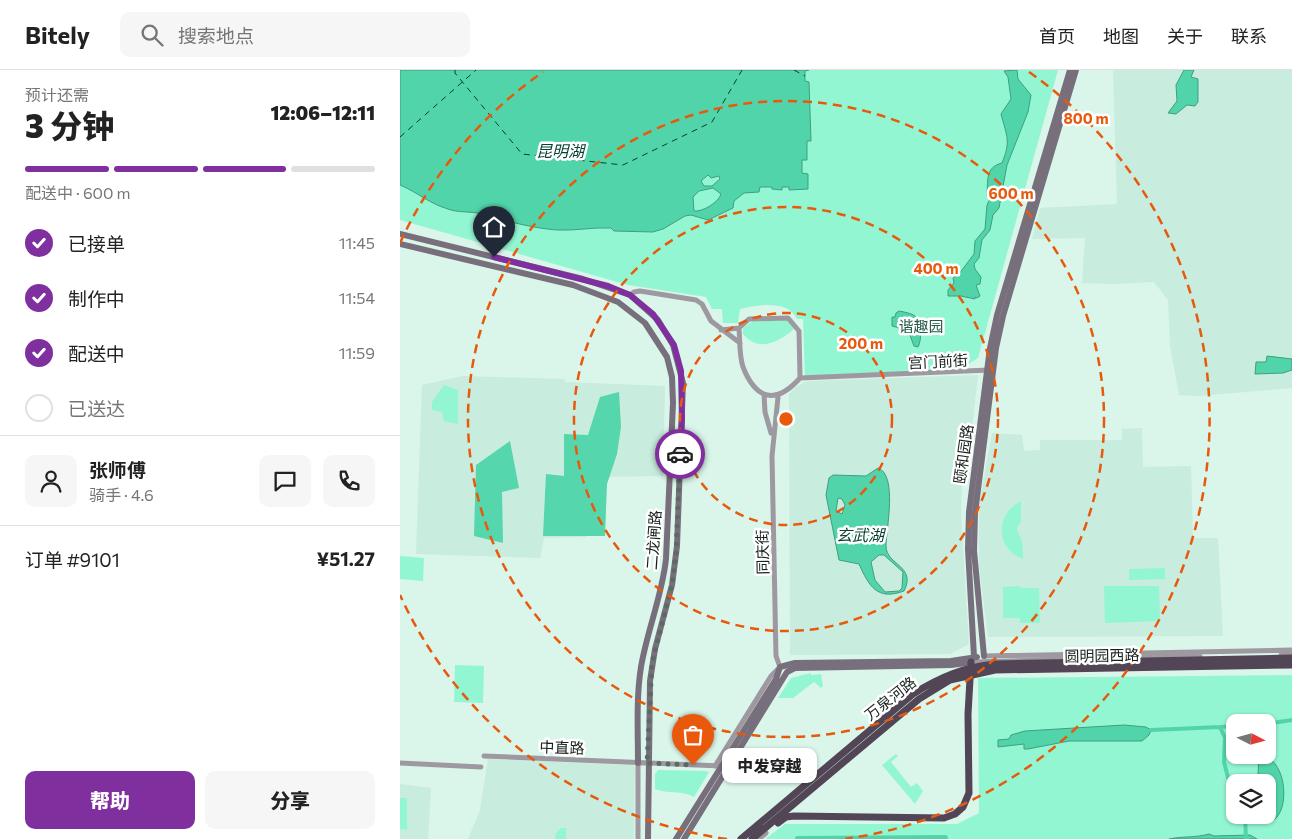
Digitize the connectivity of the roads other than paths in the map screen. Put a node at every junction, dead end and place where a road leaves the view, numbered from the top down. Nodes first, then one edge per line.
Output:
1 (1070, 70) edge
2 (1076, 70) edge
3 (400, 234) edge
4 (400, 244) edge
5 (630, 295) junction
6 (739, 328) junction
7 (720, 330) junction
8 (740, 343) junction
9 (990, 370) junction
10 (800, 378) junction
11 (764, 394) junction
12 (778, 397) junction
13 (772, 436) junction
14 (671, 445) junction
15 (680, 445) junction
16 (1292, 650) edge
17 (1292, 654) edge
18 (984, 656) junction
19 (1292, 658) edge
20 (973, 659) junction
21 (1090, 665) junction
22 (1292, 665) edge
23 (780, 667) junction
24 (786, 672) junction
25 (919, 698) joint
26 (484, 756) dead end
27 (638, 763) junction
28 (647, 763) junction
29 (400, 764) edge
30 (718, 766) junction
31 (481, 768) dead end
32 (762, 835) edge
33 (638, 839) edge
34 (648, 839) edge
35 (676, 839) edge
36 (684, 839) edge
37 (741, 839) edge
38 (752, 839) edge

1 - 9 main road, 颐和园路
2 - 9 main road, 颐和园路
3 - 5 main road, 二龙闸路
4 - 14 main road, 二龙闸路
5 - 7 street
5 - 15 main road, 二龙闸路
6 - 7 street
6 - 8 street
6 - 10 street
7 - 8 street
8 - 11 street
9 - 10 street, 宫门前街
9 - 18 main road, 颐和园路
9 - 20 main road, 颐和园路
10 - 12 street
11 - 12 street
11 - 13 street
12 - 13 street
13 - 23 street, 同庆街
14 - 15 main road
14 - 27 main road, 二龙闸路
15 - 28 main road, 二龙闸路
16 - 18 street, 圆明园西路
17 - 20 street, 圆明园西路
18 - 20 main road
19 - 21 highway, 圆明园西路
20 - 23 main road
20 - 24 main road
20 - 32 highway
21 - 22 highway, 圆明园西路
21 - 25 highway, 圆明园西路
21 - 37 highway, 万泉河路
23 - 24 street
23 - 30 main road
24 - 36 main road
25 - 32 highway, 万泉河路
26 - 27 street, 中直路
27 - 28 street, 中直路
27 - 33 street, 二龙闸路
28 - 30 street
28 - 34 main road, 二龙闸路
29 - 31 street
30 - 35 main road
32 - 38 highway, 万泉河路

